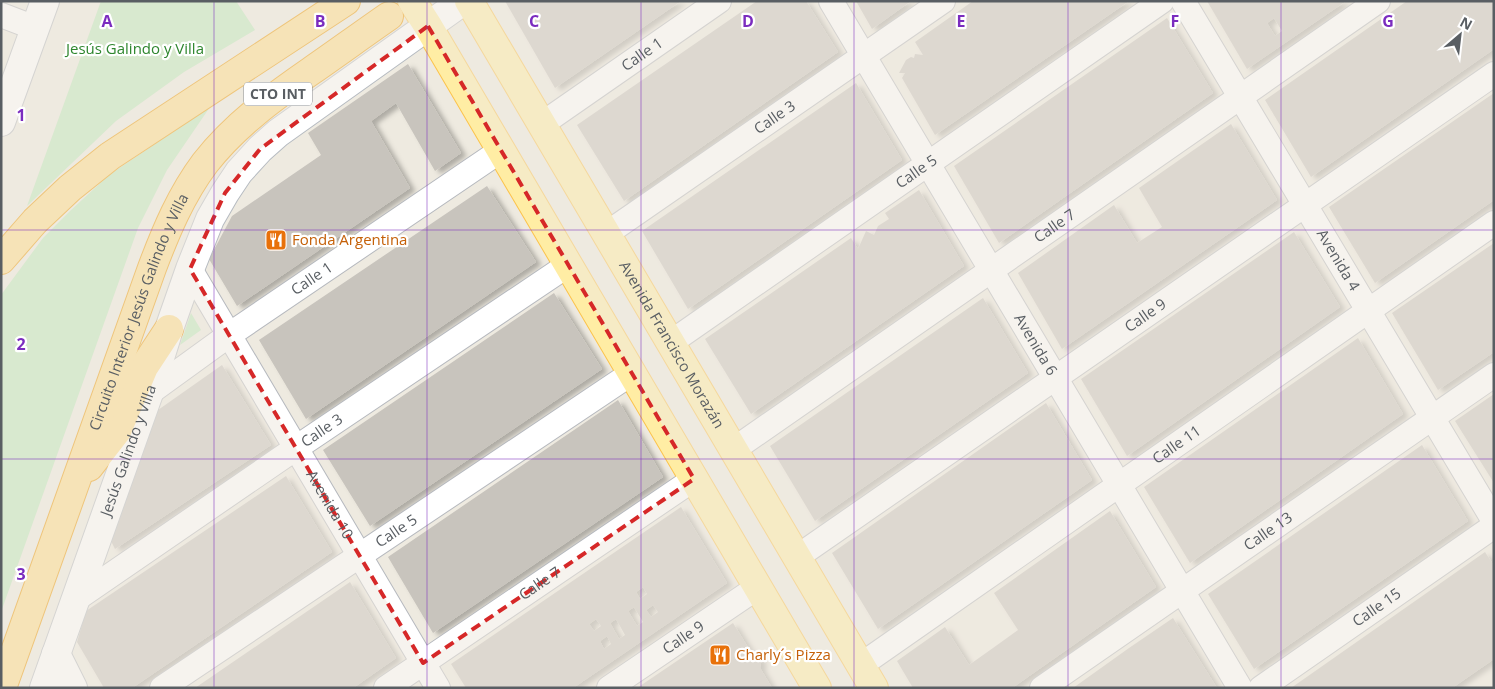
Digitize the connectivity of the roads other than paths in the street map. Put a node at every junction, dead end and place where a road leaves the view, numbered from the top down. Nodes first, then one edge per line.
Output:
1 (45, 1) edge
2 (346, 1) edge
3 (463, 1) edge
4 (469, 1) edge
5 (719, 1) edge
6 (831, 1) edge
7 (943, 1) edge
8 (1162, 1) edge
9 (1183, 1) edge
10 (1378, 1) edge
11 (420, 14) edge
12 (1, 15) edge
13 (389, 16) dead end
14 (35, 28) junction
15 (864, 56) junction
16 (1494, 74) edge
17 (1240, 97) junction
18 (1, 122) edge
19 (542, 124) junction
20 (500, 151) junction
21 (928, 164) junction
22 (1304, 205) junction
23 (32, 224) junction
24 (1494, 224) edge
25 (606, 234) junction
26 (1, 250) edge
27 (1, 260) edge
28 (568, 266) junction
29 (190, 269) junction
30 (992, 270) junction
31 (1368, 311) junction
32 (169, 329) junction
33 (229, 335) junction
34 (670, 342) junction
35 (632, 373) junction
36 (1494, 375) edge
37 (1055, 377) junction
38 (149, 393) junction
39 (1432, 418) junction
40 (296, 448) junction
41 (733, 450) junction
42 (694, 479) junction
43 (1119, 485) junction
44 (74, 486) junction
45 (1494, 521) edge
46 (1494, 526) edge
47 (360, 555) junction
48 (797, 557) junction
49 (758, 587) junction
50 (1182, 591) junction
51 (76, 599) junction
52 (423, 662) junction
53 (51, 676) edge
54 (867, 677) edge
55 (2, 688) edge
56 (73, 688) edge
57 (162, 688) edge
58 (386, 688) edge
59 (438, 688) edge
60 (609, 688) edge
61 (817, 688) edge
62 (1042, 688) edge
63 (1240, 688) edge
64 (1260, 688) edge

1 - 14 main road
2 - 23 highway, CTO INT
3 - 11 main road, Jesús Galindo y Villa / CTO INT
4 - 19 main road, Avenida Francisco Morazán
5 - 19 street, Calle 1
6 - 15 street, Avenida 6
7 - 15 street, Calle 3
8 - 21 street, Calle 5
9 - 17 street, Avenida 4
10 - 17 street, Calle 7
11 - 20 main road
11 - 29 main road, Jesús Galindo y Villa / CTO INT
12 - 14 street
13 - 44 highway, Circuito Interior Jesús Galindo y Villa / CTO INT
14 - 18 main road
15 - 21 street, Avenida 6
15 - 25 street, Calle 3
16 - 22 street, Calle 9
17 - 22 street, Avenida 4
17 - 30 street, Calle 7
19 - 25 main road, Avenida Francisco Morazán
20 - 28 main road
20 - 33 street, Calle 1
21 - 30 street, Avenida 6
21 - 34 street, Calle 5
22 - 31 street, Avenida 4
22 - 37 street, Calle 9
23 - 26 highway
23 - 27 highway, CTO INT
24 - 31 street, Calle 11
25 - 34 main road, Avenida Francisco Morazán
28 - 35 main road
28 - 40 street, Calle 3
29 - 32 main road, Jesús Galindo y Villa / CTO INT
29 - 33 street, Avenida 10
30 - 37 street, Avenida 6
30 - 41 street, Calle 7
31 - 39 street, Avenida 4
31 - 43 street, Calle 11
32 - 38 main road, Jesús Galindo y Villa / CTO INT
32 - 44 highway
33 - 38 street, Calle 1
33 - 40 street, Avenida 10
34 - 41 main road, Avenida Francisco Morazán
35 - 42 main road
35 - 47 street, Calle 5
36 - 39 street, Calle 13
37 - 43 street, Avenida 6
37 - 48 street, Calle 9
38 - 51 main road, Jesús Galindo y Villa / CTO INT
39 - 45 street, Avenida 4
39 - 50 street, Calle 13
40 - 47 street, Avenida 10
40 - 51 street, Calle 3
41 - 48 main road, Avenida Francisco Morazán
42 - 49 main road
42 - 52 street, Calle 7
43 - 50 street, Avenida 6
43 - 54 street, Calle 11
44 - 55 highway, Circuito Interior Jesús Galindo y Villa / CTO INT
46 - 64 street, Calle 15
47 - 52 street, Avenida 10
47 - 57 street, Calle 5
48 - 54 main road, Avenida Francisco Morazán
49 - 60 street, Calle 9
49 - 61 main road
50 - 62 street, Calle 13
50 - 63 street, Avenida 6
51 - 53 main road, Jesús Galindo y Villa / CTO INT
52 - 58 street, Calle 7
52 - 59 street, Avenida 10
53 - 56 main road

